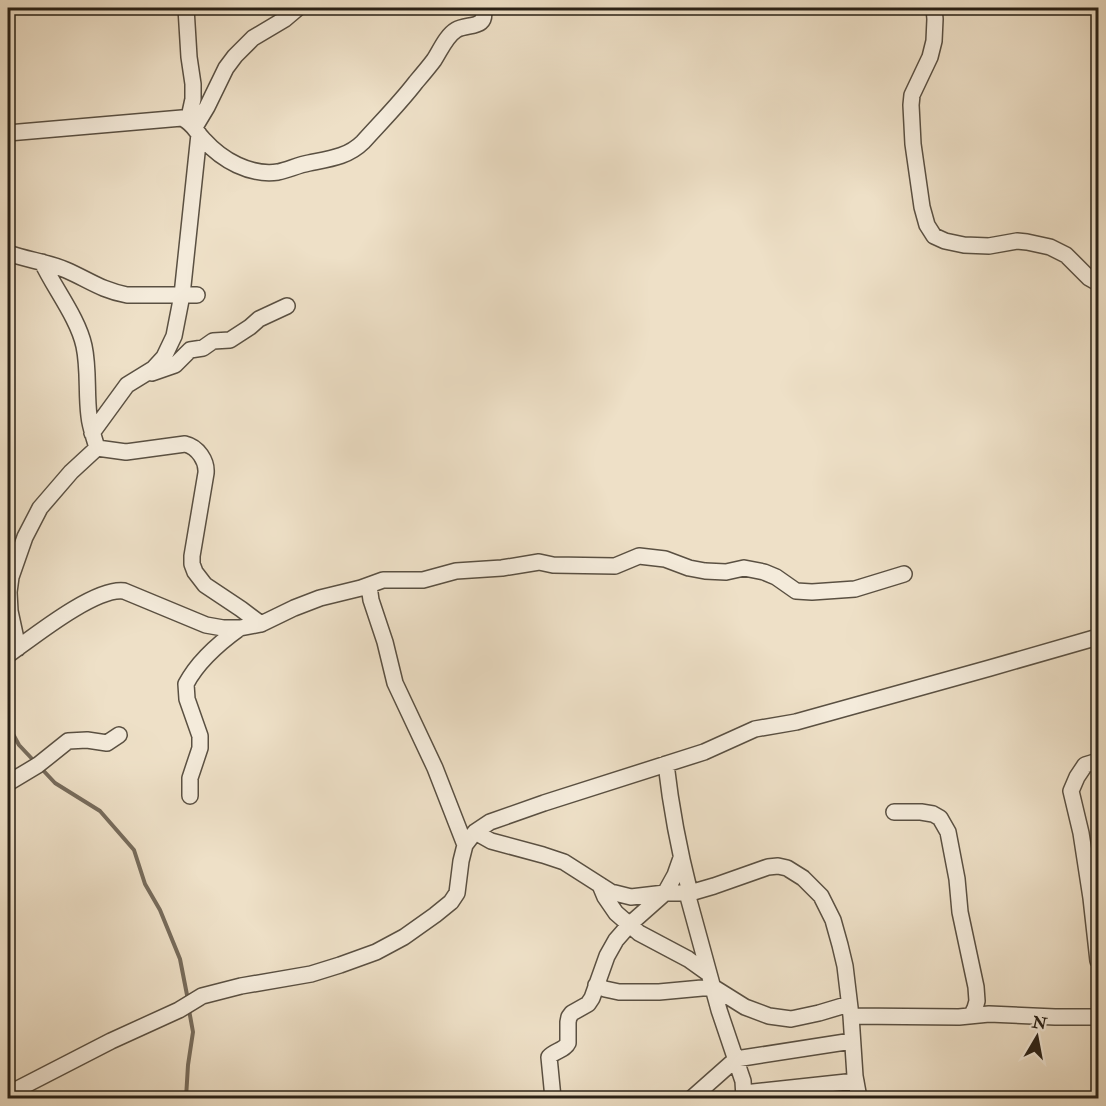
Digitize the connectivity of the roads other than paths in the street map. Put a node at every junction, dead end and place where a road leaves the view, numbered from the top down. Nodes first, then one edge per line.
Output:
1 (186, 8) edge
2 (298, 8) edge
3 (483, 8) edge
4 (934, 8) edge
5 (194, 128) junction
6 (8, 133) edge
7 (8, 253) edge
8 (42, 262) junction
9 (1098, 283) edge
10 (189, 295) junction
11 (287, 306) dead end
12 (143, 376) junction
13 (95, 440) junction
14 (904, 574) dead end
15 (369, 586) junction
16 (261, 624) junction
17 (240, 627) junction
18 (1098, 637) edge
19 (13, 652) edge
20 (119, 735) dead end
21 (1098, 761) edge
22 (666, 764) junction
23 (8, 783) edge
24 (190, 796) dead end
25 (894, 812) dead end
26 (475, 832) junction
27 (465, 845) junction
28 (681, 858) junction
29 (599, 884) junction
30 (665, 892) junction
31 (689, 893) junction
32 (630, 924) junction
33 (1098, 961) edge
34 (711, 981) junction
35 (596, 985) junction
36 (850, 1010) junction
37 (971, 1016) junction
38 (1098, 1017) edge
39 (852, 1041) junction
40 (736, 1059) junction
41 (856, 1082) junction
42 (8, 1094) edge
43 (744, 1096) edge
44 (554, 1098) edge
45 (692, 1098) edge
46 (859, 1098) edge

1 - 5 street
2 - 5 street
3 - 5 street
4 - 9 street
5 - 6 street
5 - 10 street
7 - 8 street
8 - 10 street
8 - 13 street
10 - 12 street
11 - 12 street
12 - 13 street
13 - 16 street
13 - 19 street
14 - 15 street
15 - 16 street
15 - 27 street
16 - 17 street
17 - 19 street
17 - 24 street
18 - 22 street
20 - 23 street
21 - 33 street
22 - 26 street
22 - 28 street
25 - 37 street
26 - 27 street
26 - 29 street
27 - 42 street
28 - 30 street
28 - 31 street
29 - 30 street
29 - 32 street
30 - 31 street
30 - 32 street
31 - 34 street
31 - 36 street
32 - 34 street
32 - 35 street
34 - 35 street
34 - 36 street
34 - 40 street
35 - 44 street
36 - 37 street
36 - 39 street
37 - 38 street
39 - 40 street
39 - 41 street
40 - 43 street
40 - 45 street
41 - 43 street
41 - 46 street

